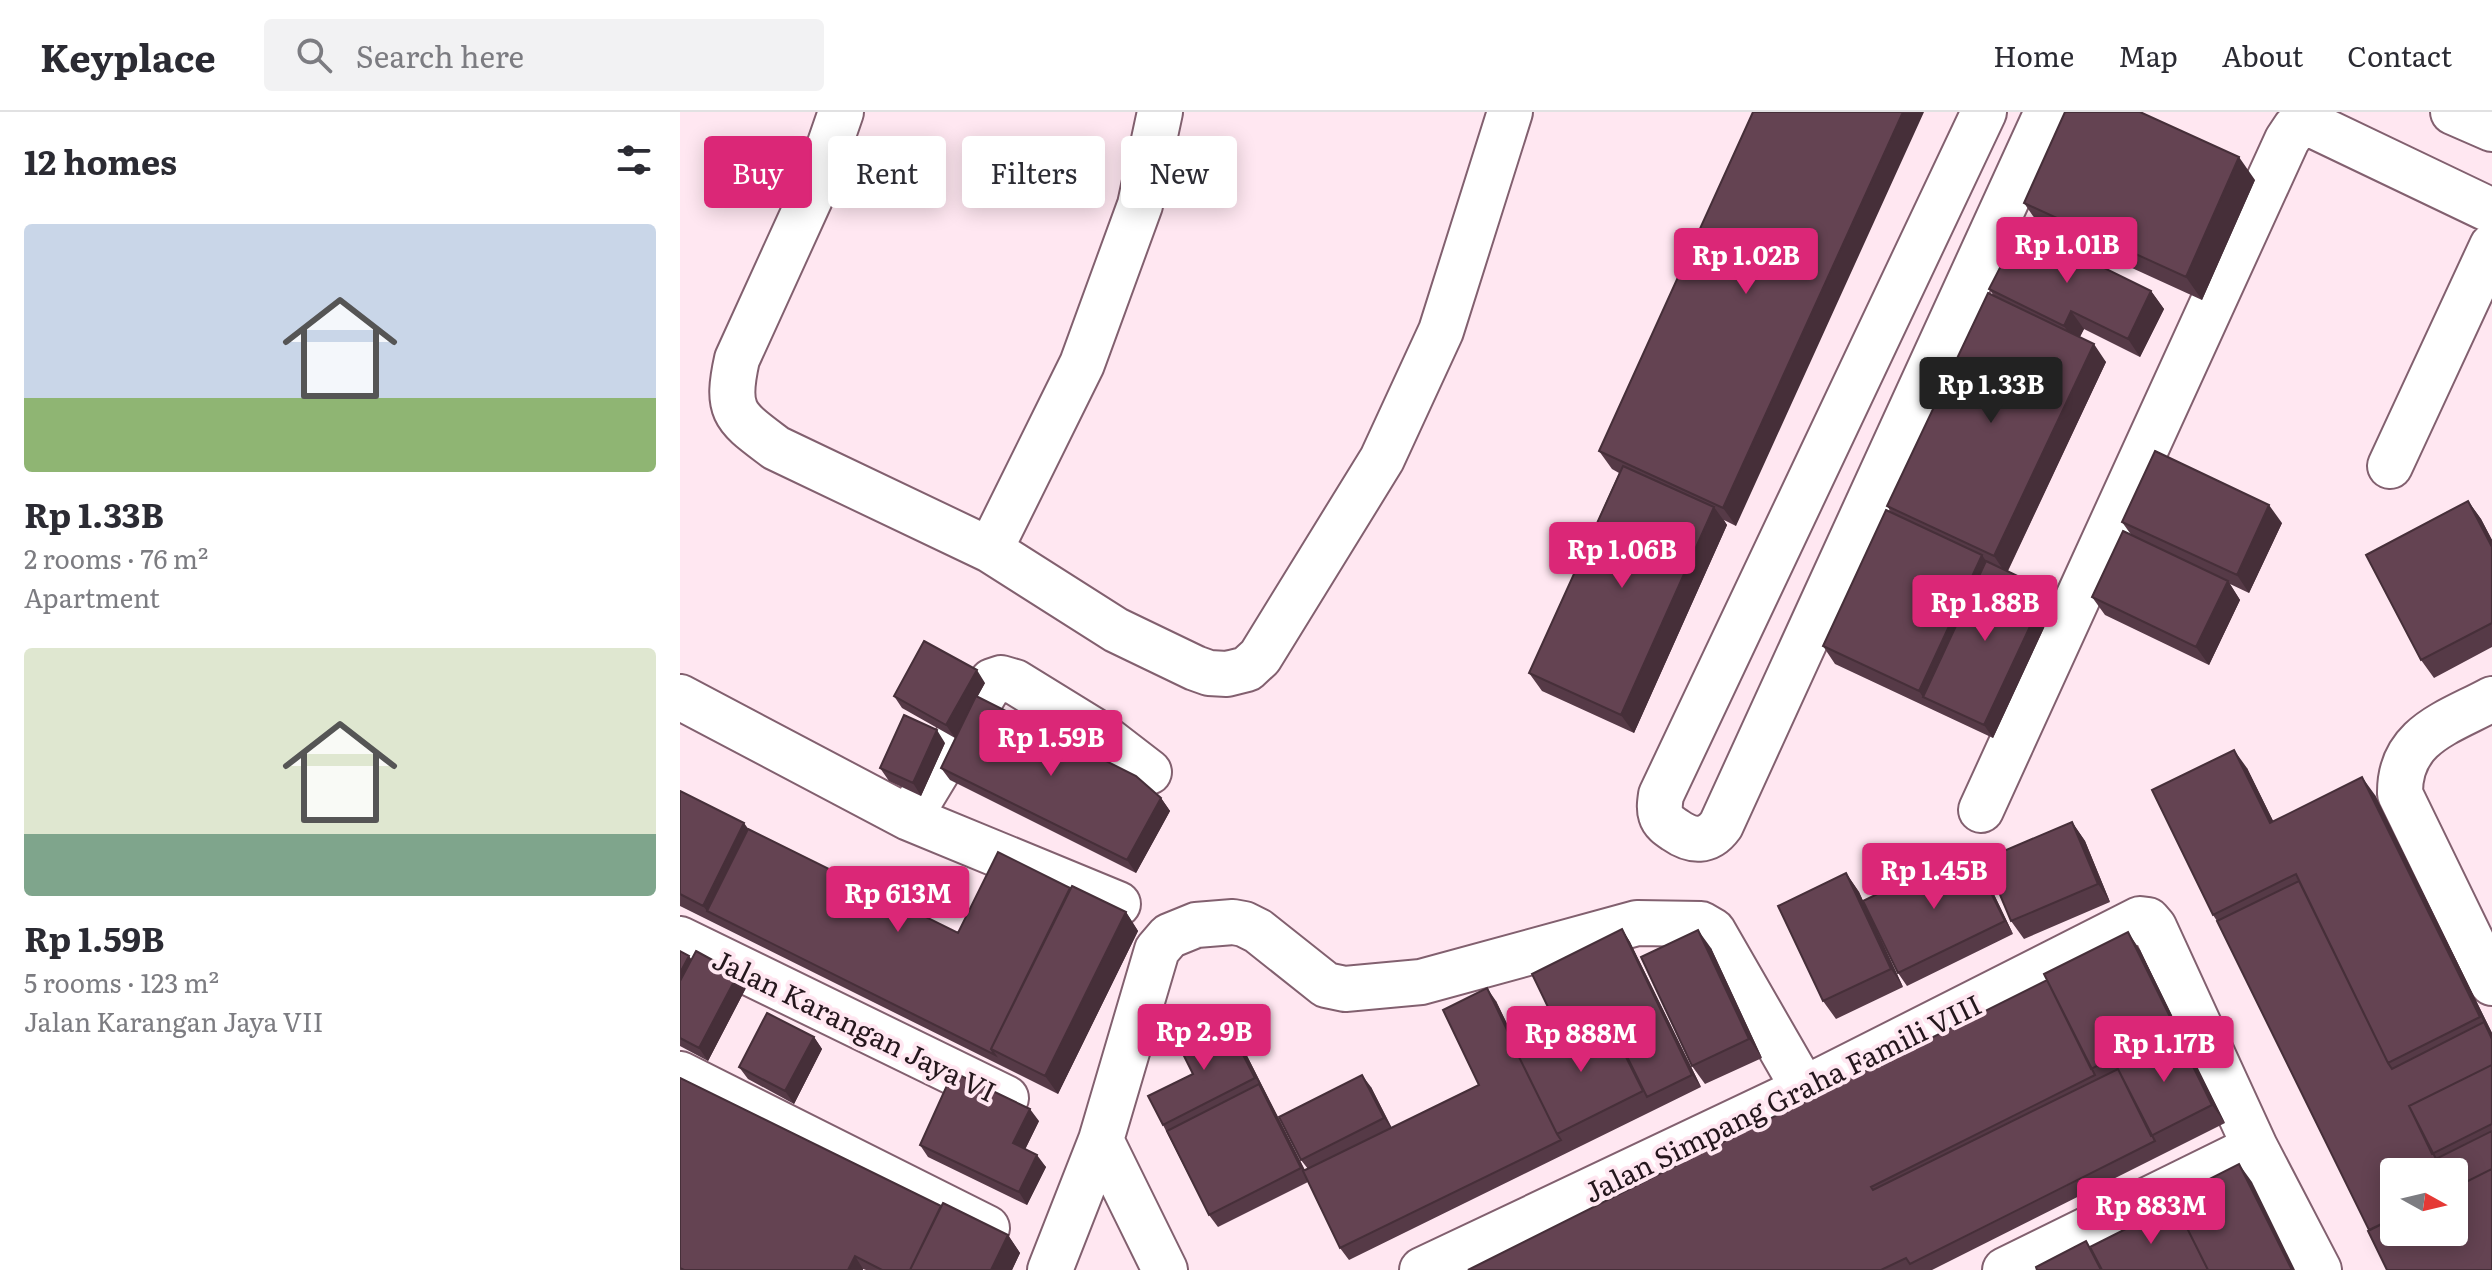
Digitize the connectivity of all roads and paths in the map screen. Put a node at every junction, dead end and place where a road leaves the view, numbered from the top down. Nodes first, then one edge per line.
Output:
1 (841, 112) edge
2 (1160, 112) edge
3 (1510, 112) edge
4 (1984, 112) edge
5 (2047, 112) edge
6 (2492, 211) edge
7 (2492, 246) edge
8 (2390, 466) dead end
9 (990, 550) junction
10 (680, 697) edge
11 (2492, 699) edge
12 (1149, 772) dead end
13 (1981, 810) dead end
14 (909, 818) junction
15 (1118, 904) edge
16 (680, 939) edge
17 (2492, 983) edge
18 (680, 1074) edge
19 (1804, 1089) junction
20 (1030, 1109) edge
21 (1101, 1140) junction
22 (2255, 1147) junction
23 (987, 1228) edge
24 (1050, 1270) edge
25 (1165, 1270) edge
26 (1422, 1270) edge
27 (2005, 1270) edge
28 (2319, 1270) edge

1 - 9 street
2 - 9 street
3 - 9 street
4 - 5 street
6 - 13 street
7 - 8 street
10 - 14 street
11 - 17 street
12 - 14 street
14 - 15 street
16 - 20 street, Jalan Karangan Jaya VI
18 - 23 street
19 - 21 street
19 - 22 street, Jalan Simpang Graha Famili VIII
19 - 26 street, Jalan Simpang Graha Famili VIII
21 - 24 street
21 - 25 street
22 - 27 street
22 - 28 street

